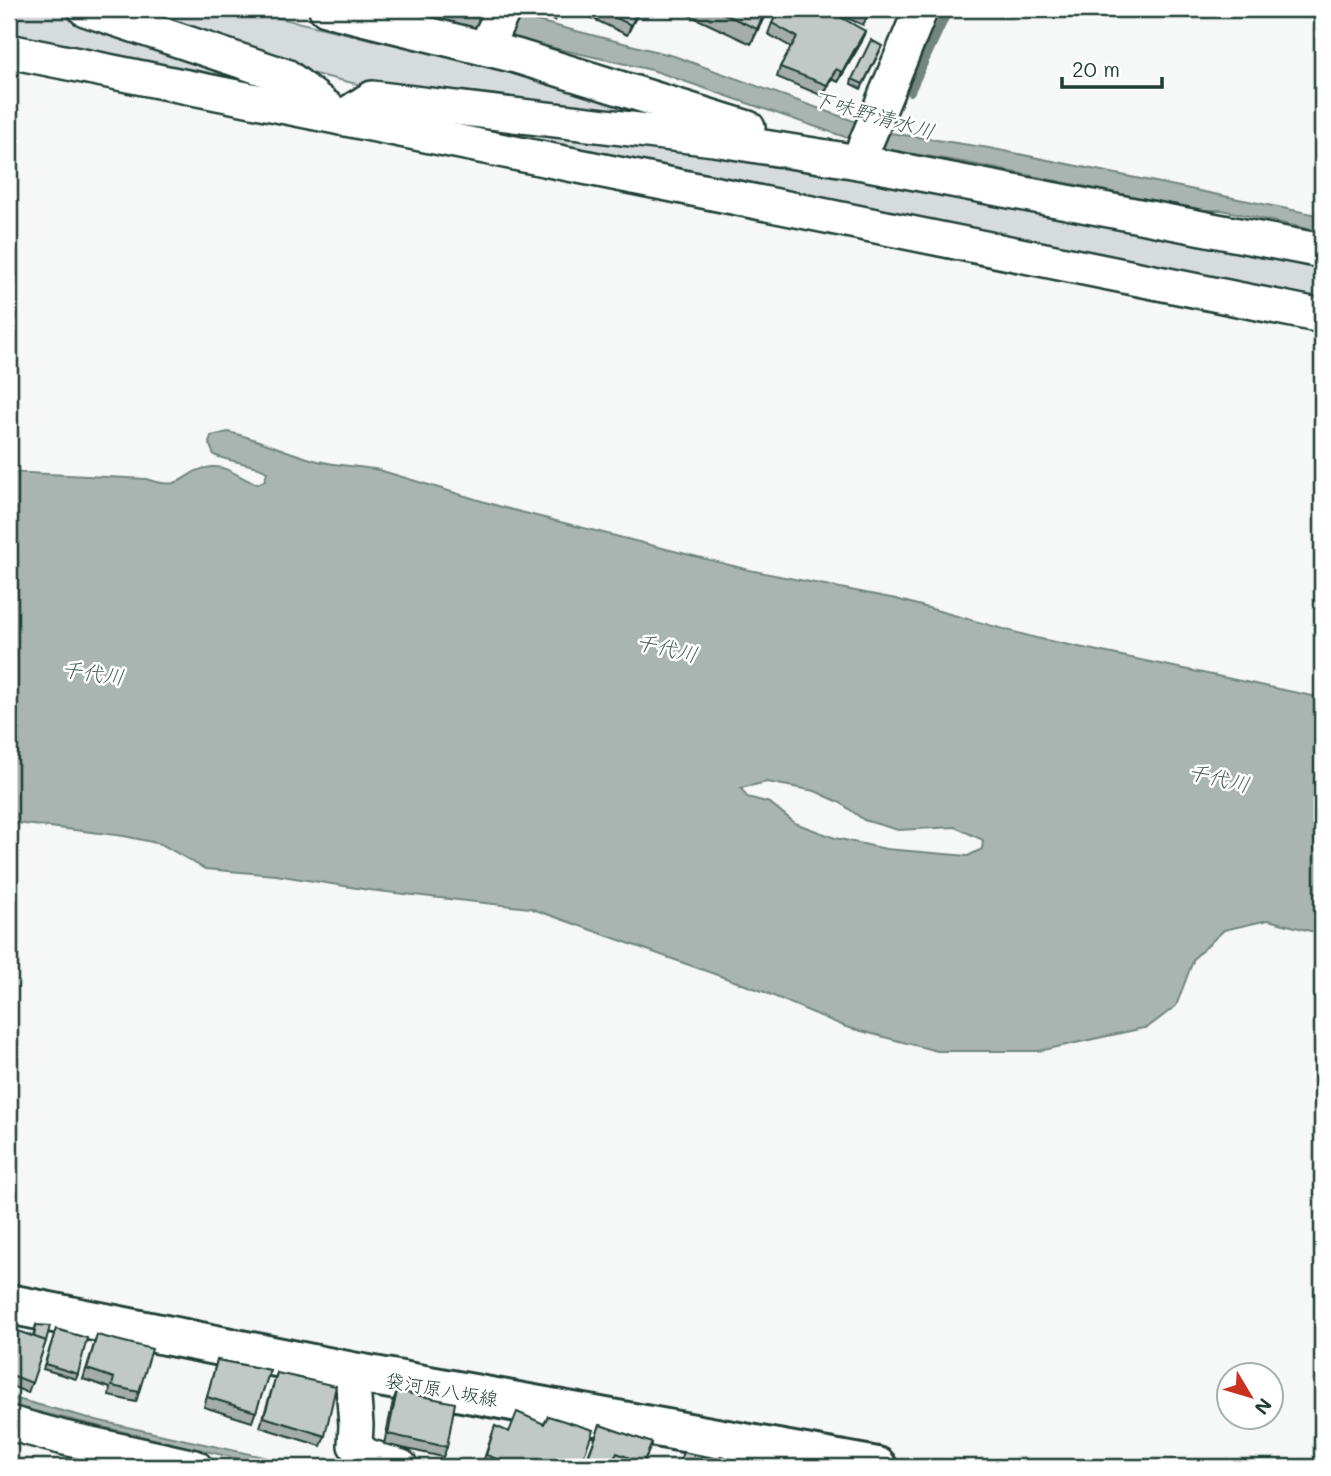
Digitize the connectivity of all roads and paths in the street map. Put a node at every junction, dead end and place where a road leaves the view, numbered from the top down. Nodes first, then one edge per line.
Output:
1 (85, 9) edge
2 (326, 9) edge
3 (504, 9) edge
4 (921, 9) edge
5 (485, 48) junction
6 (9, 51) edge
7 (341, 118) junction
8 (858, 162) junction
9 (1322, 251) edge
10 (1322, 316) edge
11 (9, 1304) edge
12 (352, 1372) junction
13 (9, 1423) edge
14 (195, 1467) edge
15 (401, 1467) edge
16 (877, 1467) edge

1 - 7 street
2 - 5 street
3 - 5 street
4 - 8 street
5 - 8 street
6 - 7 street
7 - 8 street
7 - 10 street
8 - 9 street
11 - 12 main road, 袋河原八坂線
12 - 15 street
12 - 16 main road, 袋河原八坂線
13 - 14 street

